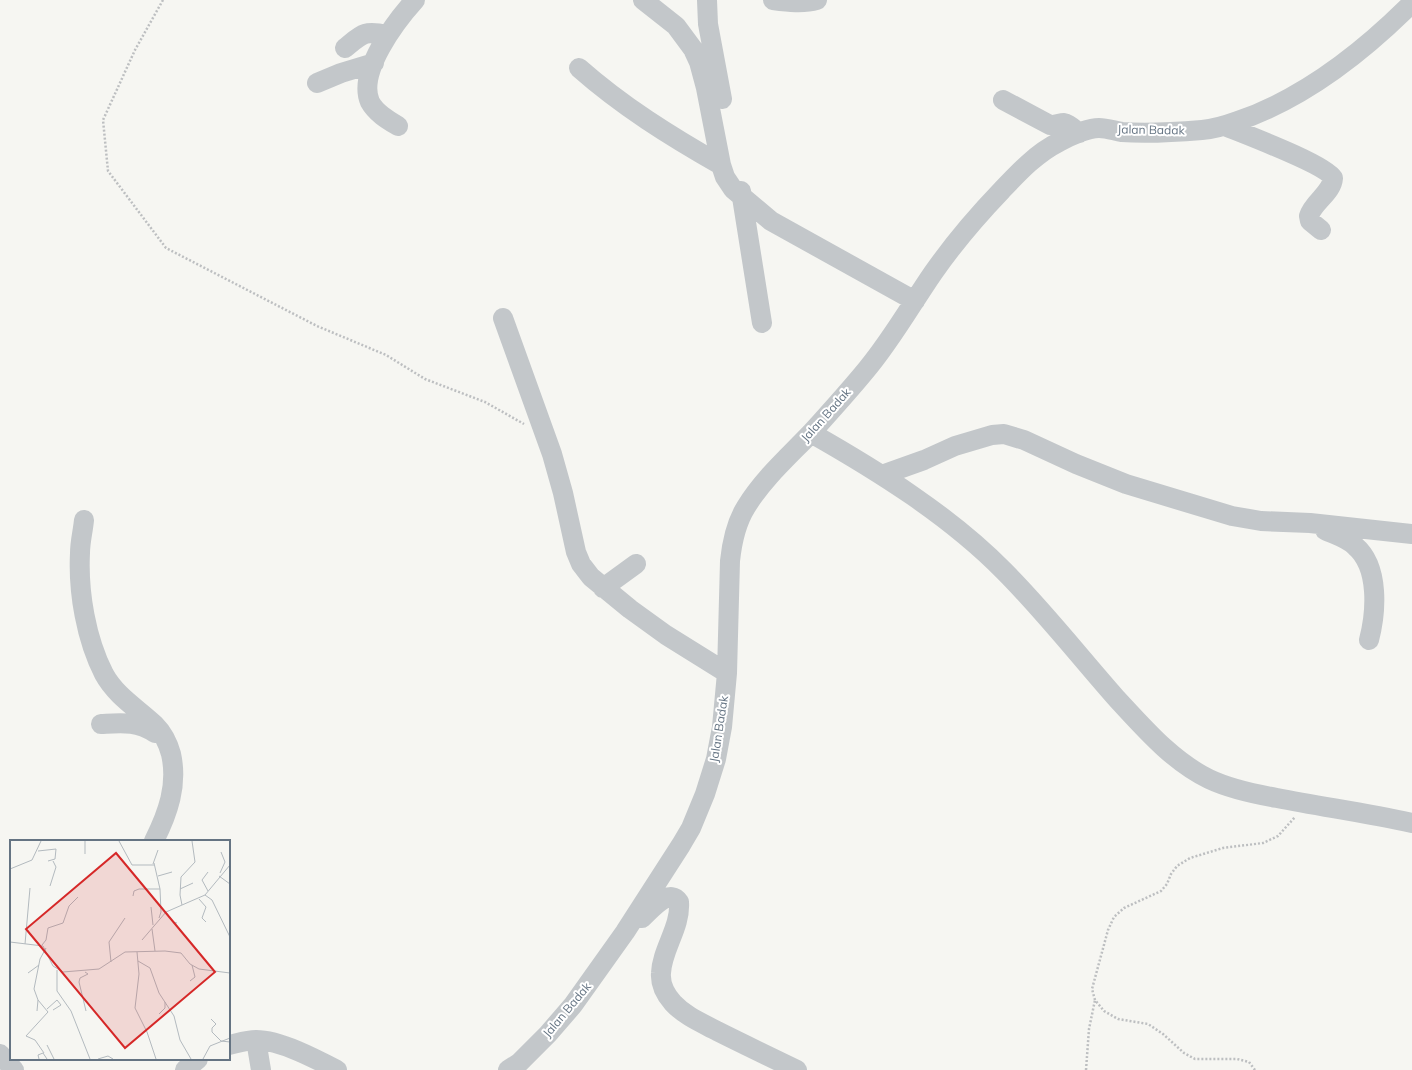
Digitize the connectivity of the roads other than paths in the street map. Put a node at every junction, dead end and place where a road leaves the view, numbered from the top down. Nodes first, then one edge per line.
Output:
1 (414, 0) edge
2 (643, 0) edge
3 (707, 0) edge
4 (773, 0) edge
5 (817, 0) edge
6 (1412, 4) edge
7 (387, 35) junction
8 (345, 48) dead end
9 (374, 62) junction
10 (578, 68) dead end
11 (317, 83) dead end
12 (1003, 100) dead end
13 (398, 126) dead end
14 (1225, 126) junction
15 (1079, 133) junction
16 (721, 165) junction
17 (742, 198) junction
18 (1321, 230) dead end
19 (915, 301) junction
20 (503, 318) dead end
21 (762, 323) dead end
22 (811, 433) junction
23 (882, 475) junction
24 (84, 520) dead end
25 (1310, 523) junction
26 (1412, 534) edge
27 (636, 564) dead end
28 (603, 588) junction
29 (1369, 640) dead end
30 (727, 672) junction
31 (101, 724) dead end
32 (166, 739) junction
33 (1412, 823) edge
34 (154, 840) edge
35 (625, 932) junction
36 (256, 1040) junction
37 (230, 1045) edge
38 (0, 1054) edge
39 (197, 1060) edge
40 (14, 1070) edge
41 (185, 1070) edge
42 (261, 1070) edge
43 (337, 1070) edge
44 (508, 1070) edge
45 (797, 1070) edge

1 - 7 street
2 - 16 street
3 - 17 street
4 - 5 street
6 - 14 street, Jalan Badak
7 - 8 street
7 - 9 street
9 - 11 street
9 - 13 street
10 - 16 street
12 - 15 street
14 - 15 street, Jalan Badak
14 - 18 street
15 - 19 street, Jalan Badak
16 - 17 street
17 - 19 street
17 - 21 street
19 - 22 street, Jalan Badak
20 - 28 street
22 - 23 street
22 - 30 street, Jalan Badak
23 - 25 street
23 - 33 street
24 - 32 street
25 - 26 street
25 - 29 street
27 - 28 street
28 - 30 street
30 - 35 street, Jalan Badak
31 - 32 street
32 - 34 street
35 - 44 street, Jalan Badak
35 - 45 street
36 - 37 street
36 - 42 street
36 - 43 street
38 - 40 street
39 - 41 street

